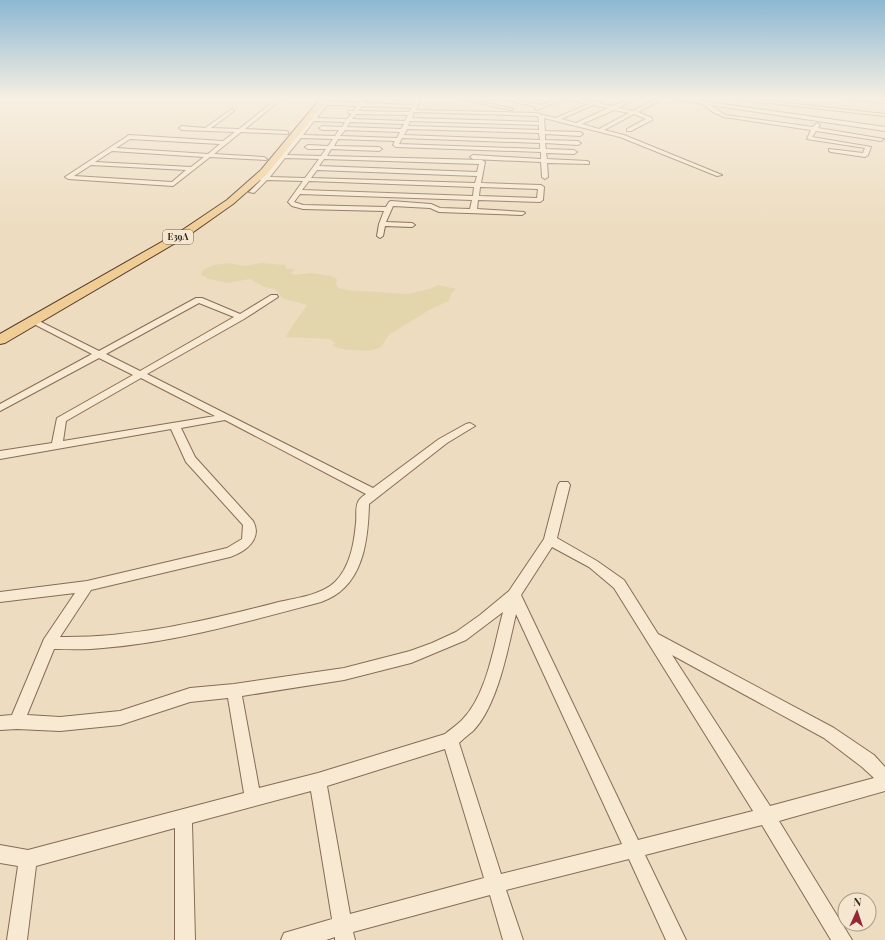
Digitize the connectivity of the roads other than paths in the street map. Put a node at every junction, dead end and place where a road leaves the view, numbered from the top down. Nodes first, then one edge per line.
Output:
1 (542, 141) edge
2 (122, 142) edge
3 (207, 142) edge
4 (285, 142) edge
5 (289, 142) edge
6 (333, 142) edge
7 (398, 142) edge
8 (472, 142) edge
9 (558, 142) edge
10 (637, 142) edge
11 (834, 142) edge
12 (225, 143) joint
13 (578, 143) dead end
14 (308, 146) dead end
15 (329, 147) junction
16 (470, 148) junction
17 (111, 150) junction
18 (831, 150) dead end
19 (543, 151) junction
20 (574, 152) dead end
21 (209, 155) junction
22 (280, 156) junction
23 (398, 157) junction
24 (322, 158) junction
25 (264, 159) junction
26 (411, 160) junction
27 (469, 160) junction
28 (544, 161) junction
29 (90, 163) junction
30 (586, 163) dead end
31 (315, 168) junction
32 (192, 169) junction
33 (406, 171) junction
34 (479, 174) junction
35 (719, 175) dead end
36 (545, 177) dead end
37 (261, 179) junction
38 (306, 180) junction
39 (400, 183) junction
40 (477, 186) junction
41 (252, 192) dead end
42 (298, 192) junction
43 (394, 196) junction
44 (475, 198) junction
45 (389, 206) junction
46 (473, 212) junction
47 (522, 213) dead end
48 (382, 224) junction
49 (412, 225) dead end
50 (380, 236) dead end
51 (274, 298) dead end
52 (240, 317) junction
53 (32, 321) junction
54 (0, 330) edge
55 (0, 340) edge
56 (99, 353) junction
57 (141, 374) junction
58 (0, 408) edge
59 (226, 417) junction
60 (175, 426) junction
61 (470, 426) dead end
62 (57, 445) junction
63 (0, 455) edge
64 (564, 485) dead end
65 (374, 493) junction
66 (550, 540) junction
67 (87, 586) junction
68 (514, 595) junction
69 (0, 597) edge
70 (654, 639) junction
71 (50, 643) junction
72 (234, 691) junction
73 (17, 722) junction
74 (0, 723) edge
75 (450, 740) junction
76 (885, 778) edge
77 (318, 781) junction
78 (885, 783) edge
79 (253, 799) junction
80 (766, 816) junction
81 (183, 818) junction
82 (634, 850) junction
83 (0, 854) edge
84 (28, 859) junction
85 (496, 884) junction
86 (344, 933) edge
87 (17, 940) edge
88 (185, 940) edge
89 (290, 940) edge
90 (513, 940) edge
91 (676, 940) edge
92 (842, 940) edge

1 - 19 street
2 - 17 street
3 - 12 street
4 - 25 main road, E39A
5 - 22 main road, E39A
6 - 15 street
7 - 16 street
8 - 16 street
9 - 13 street
10 - 35 street
11 - 18 street
12 - 21 street
14 - 15 street
15 - 23 street
15 - 24 street
16 - 19 street
16 - 27 street
17 - 21 street
17 - 29 street
19 - 20 street
19 - 28 street
21 - 25 street
21 - 32 street
22 - 24 street
22 - 37 main road, E39A
23 - 24 street
23 - 26 street
23 - 27 street
24 - 31 street
25 - 54 main road, E39A
26 - 27 street
26 - 33 street
27 - 28 street
27 - 34 street
28 - 30 street
28 - 36 street
29 - 32 street
29 - 32 street
31 - 33 street
31 - 38 street
33 - 34 street
33 - 39 street
34 - 40 street
37 - 38 street
37 - 41 street
37 - 53 main road, E39A
38 - 39 street
38 - 42 street
39 - 40 street
39 - 43 street
40 - 44 street
40 - 44 street
42 - 43 street
42 - 45 street
43 - 44 street
43 - 45 street
44 - 46 street
45 - 46 street
45 - 48 street
46 - 47 street
48 - 49 street
48 - 50 street
51 - 52 street
52 - 56 street
52 - 57 street
53 - 55 main road, E39A
53 - 56 street
56 - 57 street
56 - 58 street
57 - 59 street
57 - 62 street
59 - 60 street
59 - 65 street
60 - 62 street
60 - 67 street
61 - 65 street
62 - 63 street
64 - 66 street
65 - 71 street
66 - 68 street
66 - 70 street
67 - 69 street
67 - 71 street
68 - 72 street
68 - 75 street
68 - 82 street
70 - 76 street
70 - 80 street
71 - 73 street
72 - 73 street
72 - 79 street
73 - 74 street
75 - 77 street
75 - 85 street
77 - 79 street
77 - 86 street
78 - 80 street
79 - 81 street
80 - 82 street
80 - 92 street
81 - 84 street
81 - 88 street
82 - 85 street
82 - 91 street
83 - 84 street
84 - 87 street
85 - 86 street
85 - 90 street
86 - 89 street

